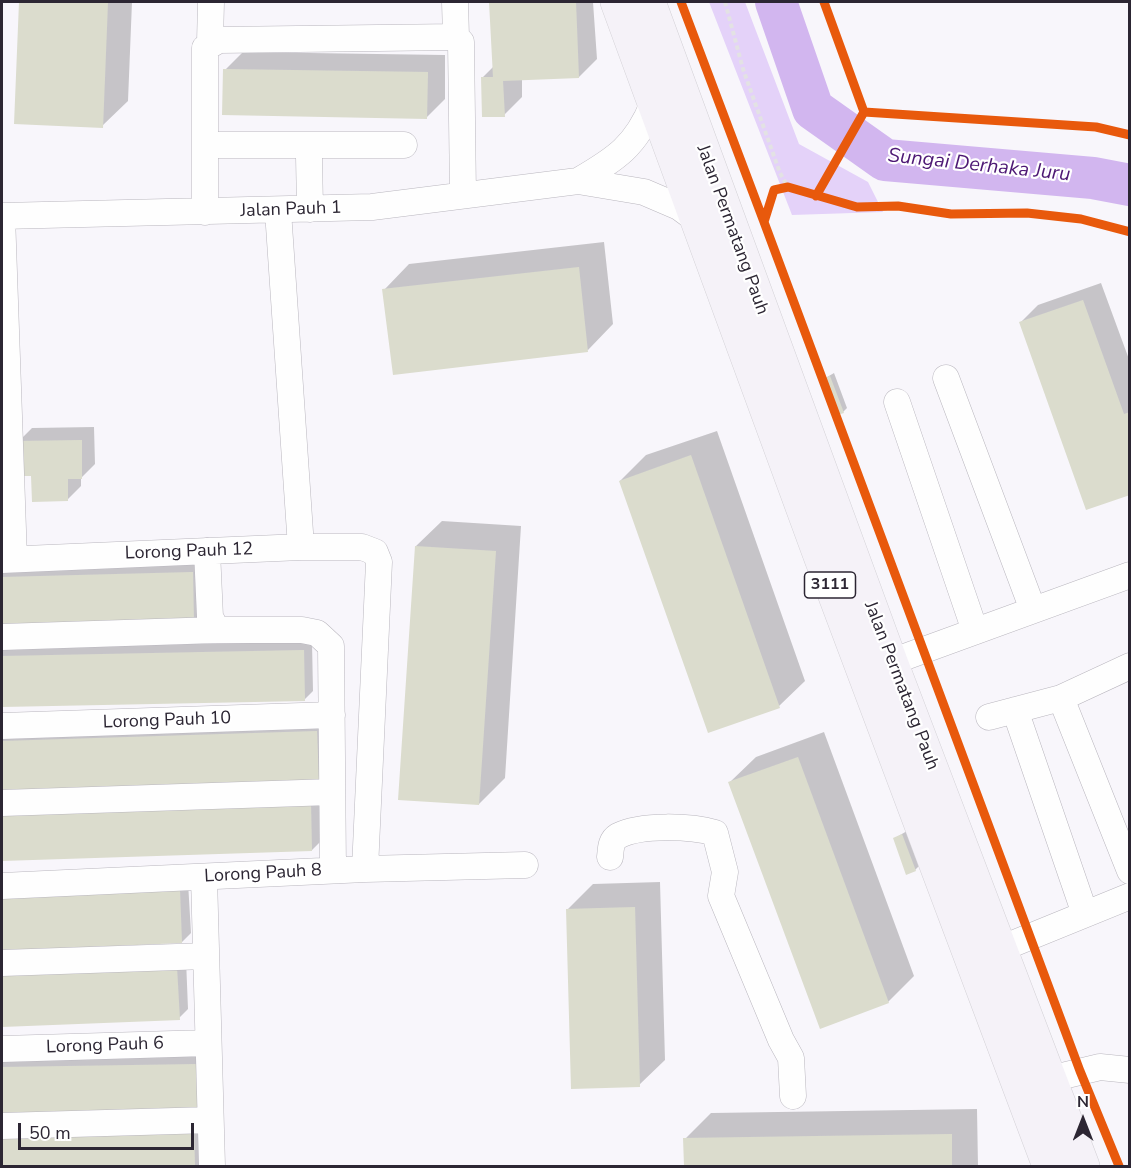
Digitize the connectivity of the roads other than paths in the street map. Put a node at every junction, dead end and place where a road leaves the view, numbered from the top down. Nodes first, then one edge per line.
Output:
1 (211, 2) edge
2 (455, 2) edge
3 (617, 2) edge
4 (649, 2) edge
5 (456, 37) junction
6 (210, 42) junction
7 (653, 104) junction
8 (206, 145) junction
9 (304, 145) junction
10 (404, 145) dead end
11 (578, 182) junction
12 (463, 195) junction
13 (310, 209) junction
14 (279, 211) junction
15 (205, 212) junction
16 (2, 216) edge
17 (694, 218) junction
18 (4, 306) edge
19 (946, 378) dead end
20 (5, 392) edge
21 (897, 402) dead end
22 (6, 470) edge
23 (302, 547) junction
24 (207, 551) junction
25 (8, 559) edge
26 (1130, 576) edge
27 (1032, 610) junction
28 (217, 630) junction
29 (975, 631) junction
30 (2, 637) edge
31 (891, 662) junction
32 (1130, 666) edge
33 (1061, 698) junction
34 (1015, 710) junction
35 (332, 715) junction
36 (989, 717) dead end
37 (2, 726) edge
38 (332, 792) junction
39 (2, 803) edge
40 (610, 857) dead end
41 (525, 865) dead end
42 (365, 868) junction
43 (333, 870) junction
44 (1130, 871) edge
45 (204, 877) junction
46 (2, 886) edge
47 (1130, 896) edge
48 (1085, 914) junction
49 (1000, 949) junction
50 (206, 956) junction
51 (2, 963) edge
52 (208, 1043) junction
53 (2, 1049) edge
54 (1130, 1070) edge
55 (1050, 1079) junction
56 (794, 1096) dead end
57 (210, 1120) junction
58 (2, 1126) edge
59 (212, 1167) edge
60 (1049, 1167) edge
61 (1083, 1167) edge

1 - 6 street
2 - 5 street
3 - 7 main road, Jalan Permatang Pauh / 3111
4 - 31 main road, Jalan Permatang Pauh / 3111
5 - 6 street
5 - 12 street
6 - 8 street
7 - 11 street, Jalan Pauh 1
7 - 17 main road, Jalan Permatang Pauh / 3111
8 - 9 street
8 - 15 street
9 - 10 street
9 - 13 street
11 - 12 street, Jalan Pauh 1
11 - 17 street, Jalan Pauh 1
12 - 13 street, Jalan Pauh 1
13 - 14 street, Jalan Pauh 1
14 - 15 street, Jalan Pauh 1
14 - 23 street
15 - 16 street, Jalan Pauh 1
16 - 18 street
17 - 60 main road, Jalan Permatang Pauh / 3111
18 - 20 street
19 - 27 street
20 - 22 street
21 - 29 street
22 - 25 street
23 - 24 street, Lorong Pauh 12
23 - 42 street, Lorong Pauh 12
24 - 25 street, Lorong Pauh 12
24 - 28 street
26 - 27 street
27 - 29 street
28 - 30 street
28 - 35 street
29 - 31 street
31 - 49 main road, Jalan Permatang Pauh / 3111
32 - 33 street
33 - 34 street
33 - 44 street
34 - 36 street
34 - 48 street
35 - 37 street, Lorong Pauh 10
35 - 38 street
38 - 39 street
38 - 43 street
40 - 56 street
41 - 42 street, Lorong Pauh 8
42 - 43 street, Lorong Pauh 8
43 - 45 street, Lorong Pauh 8
45 - 46 street, Lorong Pauh 8
45 - 50 street
47 - 48 street
48 - 49 street
49 - 55 main road, Jalan Permatang Pauh / 3111
50 - 51 street
50 - 52 street
52 - 53 street, Lorong Pauh 6
52 - 57 street
54 - 55 street
55 - 61 main road, Jalan Permatang Pauh / 3111
57 - 58 street
57 - 59 street

